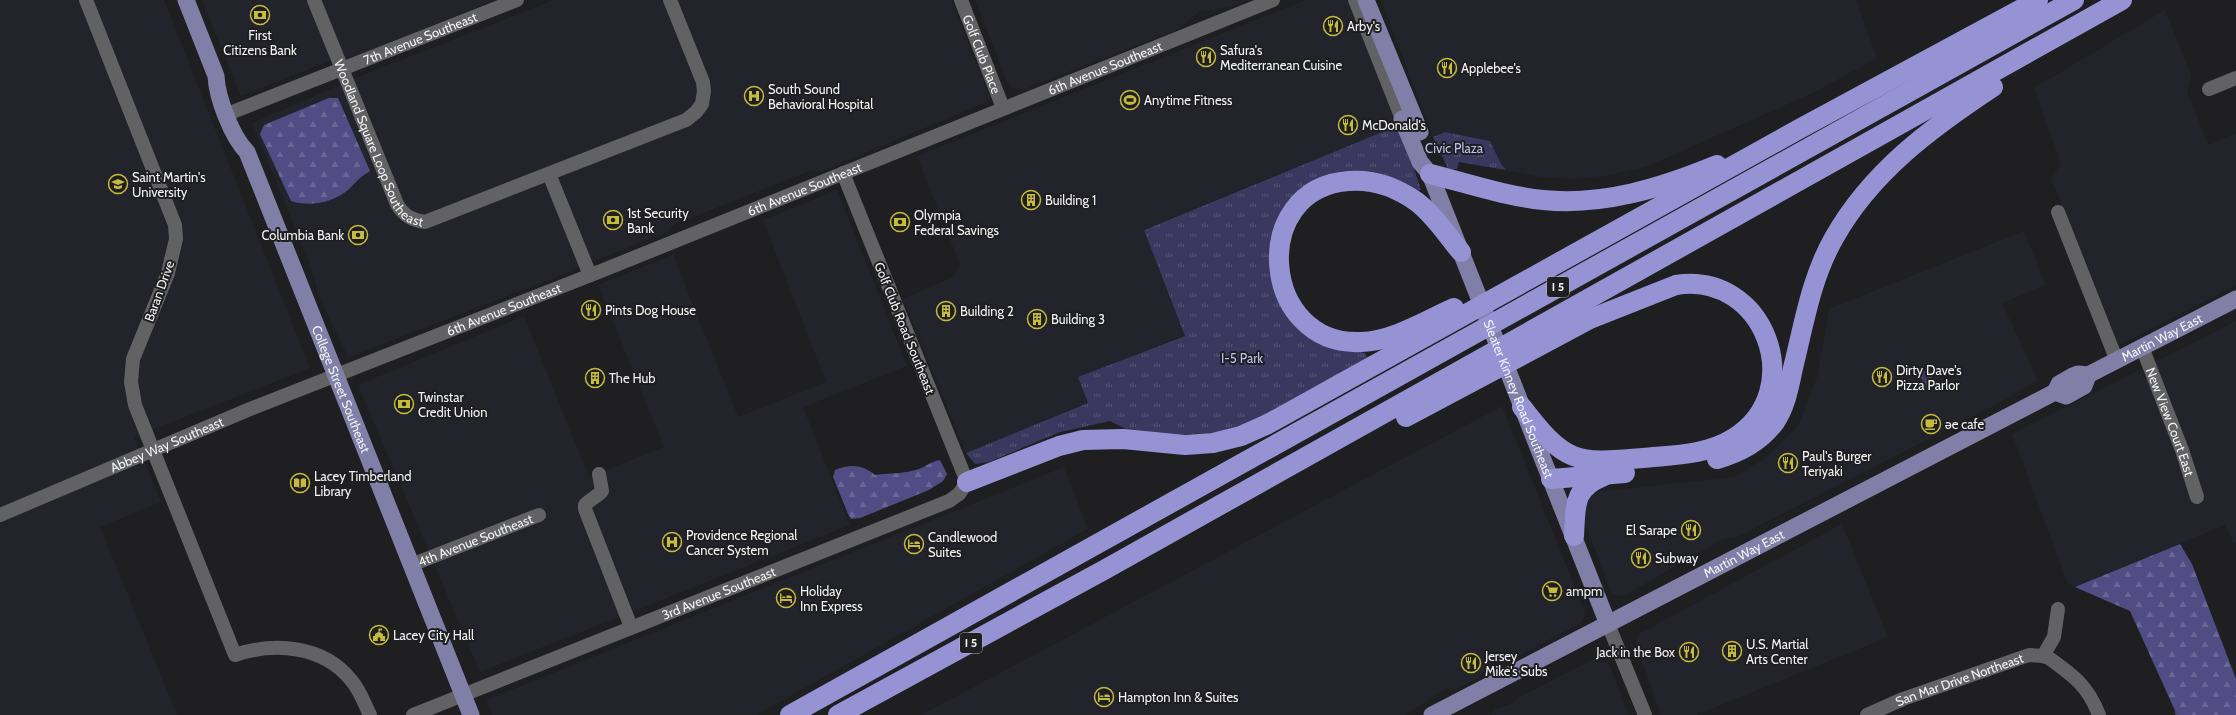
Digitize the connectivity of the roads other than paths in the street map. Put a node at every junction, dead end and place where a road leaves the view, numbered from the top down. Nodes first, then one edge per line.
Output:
1 (86, 0) edge
2 (186, 0) edge
3 (314, 0) edge
4 (516, 0) edge
5 (670, 0) edge
6 (961, 0) edge
7 (1273, 0) edge
8 (1355, 0) edge
9 (1366, 0) edge
10 (2038, 0) edge
11 (2074, 0) edge
12 (2122, 0) edge
13 (2092, 18) junction
14 (343, 70) junction
15 (216, 76) junction
16 (2236, 78) edge
17 (2209, 89) dead end
18 (1003, 108) junction
19 (235, 111) junction
20 (1402, 119) joint
21 (1801, 128) junction
22 (247, 152) junction
23 (843, 173) junction
24 (550, 174) junction
25 (1430, 174) junction
26 (2058, 212) dead end
27 (1461, 252) junction
28 (1568, 258) junction
29 (590, 275) junction
30 (2236, 299) edge
31 (2142, 347) junction
32 (2117, 360) junction
33 (335, 376) junction
34 (1522, 407) junction
35 (153, 449) junction
36 (599, 474) dead end
37 (1608, 474) junction
38 (1551, 479) junction
39 (967, 482) junction
40 (2197, 497) dead end
41 (0, 515) edge
42 (539, 515) dead end
43 (1574, 536) junction
44 (411, 565) junction
45 (1104, 570) junction
46 (2058, 609) dead end
47 (1608, 624) junction
48 (631, 627) junction
49 (2043, 656) junction
50 (463, 695) junction
51 (370, 715) edge
52 (413, 715) edge
53 (471, 715) edge
54 (790, 715) edge
55 (838, 715) edge
56 (1432, 715) edge
57 (1644, 715) edge
58 (1867, 715) edge
59 (2099, 715) edge

1 - 35 street, Baran Drive
2 - 15 main road, College Street Southeast
3 - 14 street, Woodland Square Loop Southeast
4 - 14 street, 7th Avenue Southeast
5 - 24 street, Woodland Square Loop Southeast
6 - 18 street, Golf Club Place
7 - 18 street, 6th Avenue Southeast
8 - 20 street, Sleater Kinney Road Southeast
9 - 25 main road, Sleater Kinney Road Southeast
10 - 21 highway
11 - 54 highway, I 5
12 - 13 highway, I 5
13 - 37 highway
13 - 45 highway, I 5
14 - 19 street, 7th Avenue Southeast
14 - 24 street, Woodland Square Loop Southeast
15 - 19 main road, College Street Southeast
15 - 22 main road, College Street Southeast
16 - 17 street
18 - 23 street, 6th Avenue Southeast
19 - 22 main road, College Street Southeast
20 - 25 main road, Sleater Kinney Road Southeast
21 - 25 highway
21 - 28 highway
22 - 33 main road, College Street Southeast
23 - 29 street, 6th Avenue Southeast
23 - 39 street, Golf Club Road Southeast
24 - 29 street
25 - 27 main road, Sleater Kinney Road Southeast
26 - 32 street
27 - 28 highway
27 - 34 main road, Sleater Kinney Road Southeast
28 - 39 highway
29 - 33 street, 6th Avenue Southeast
30 - 31 main road, Martin Way East
31 - 32 main road, Martin Way East
31 - 40 street, New View Court East
32 - 47 main road, Martin Way East
33 - 35 street, Abbey Way Southeast
33 - 44 main road, College Street Southeast
34 - 38 main road, Sleater Kinney Road Southeast
34 - 45 highway
35 - 41 street, Abbey Way Southeast
35 - 51 street
36 - 48 street
37 - 38 highway
37 - 43 highway
38 - 43 main road, Sleater Kinney Road Southeast
39 - 48 street, 3rd Avenue Southeast
42 - 44 street, 4th Avenue Southeast
43 - 47 main road, Sleater Kinney Road Southeast
44 - 50 main road, College Street Southeast
45 - 55 highway, I 5
46 - 49 street
47 - 56 main road, Martin Way East
47 - 57 street
48 - 50 street, 3rd Avenue Southeast
49 - 58 street, San Mar Drive Northeast
49 - 59 street, San Mar Drive Northeast
50 - 52 street
50 - 53 main road, College Street Southeast

